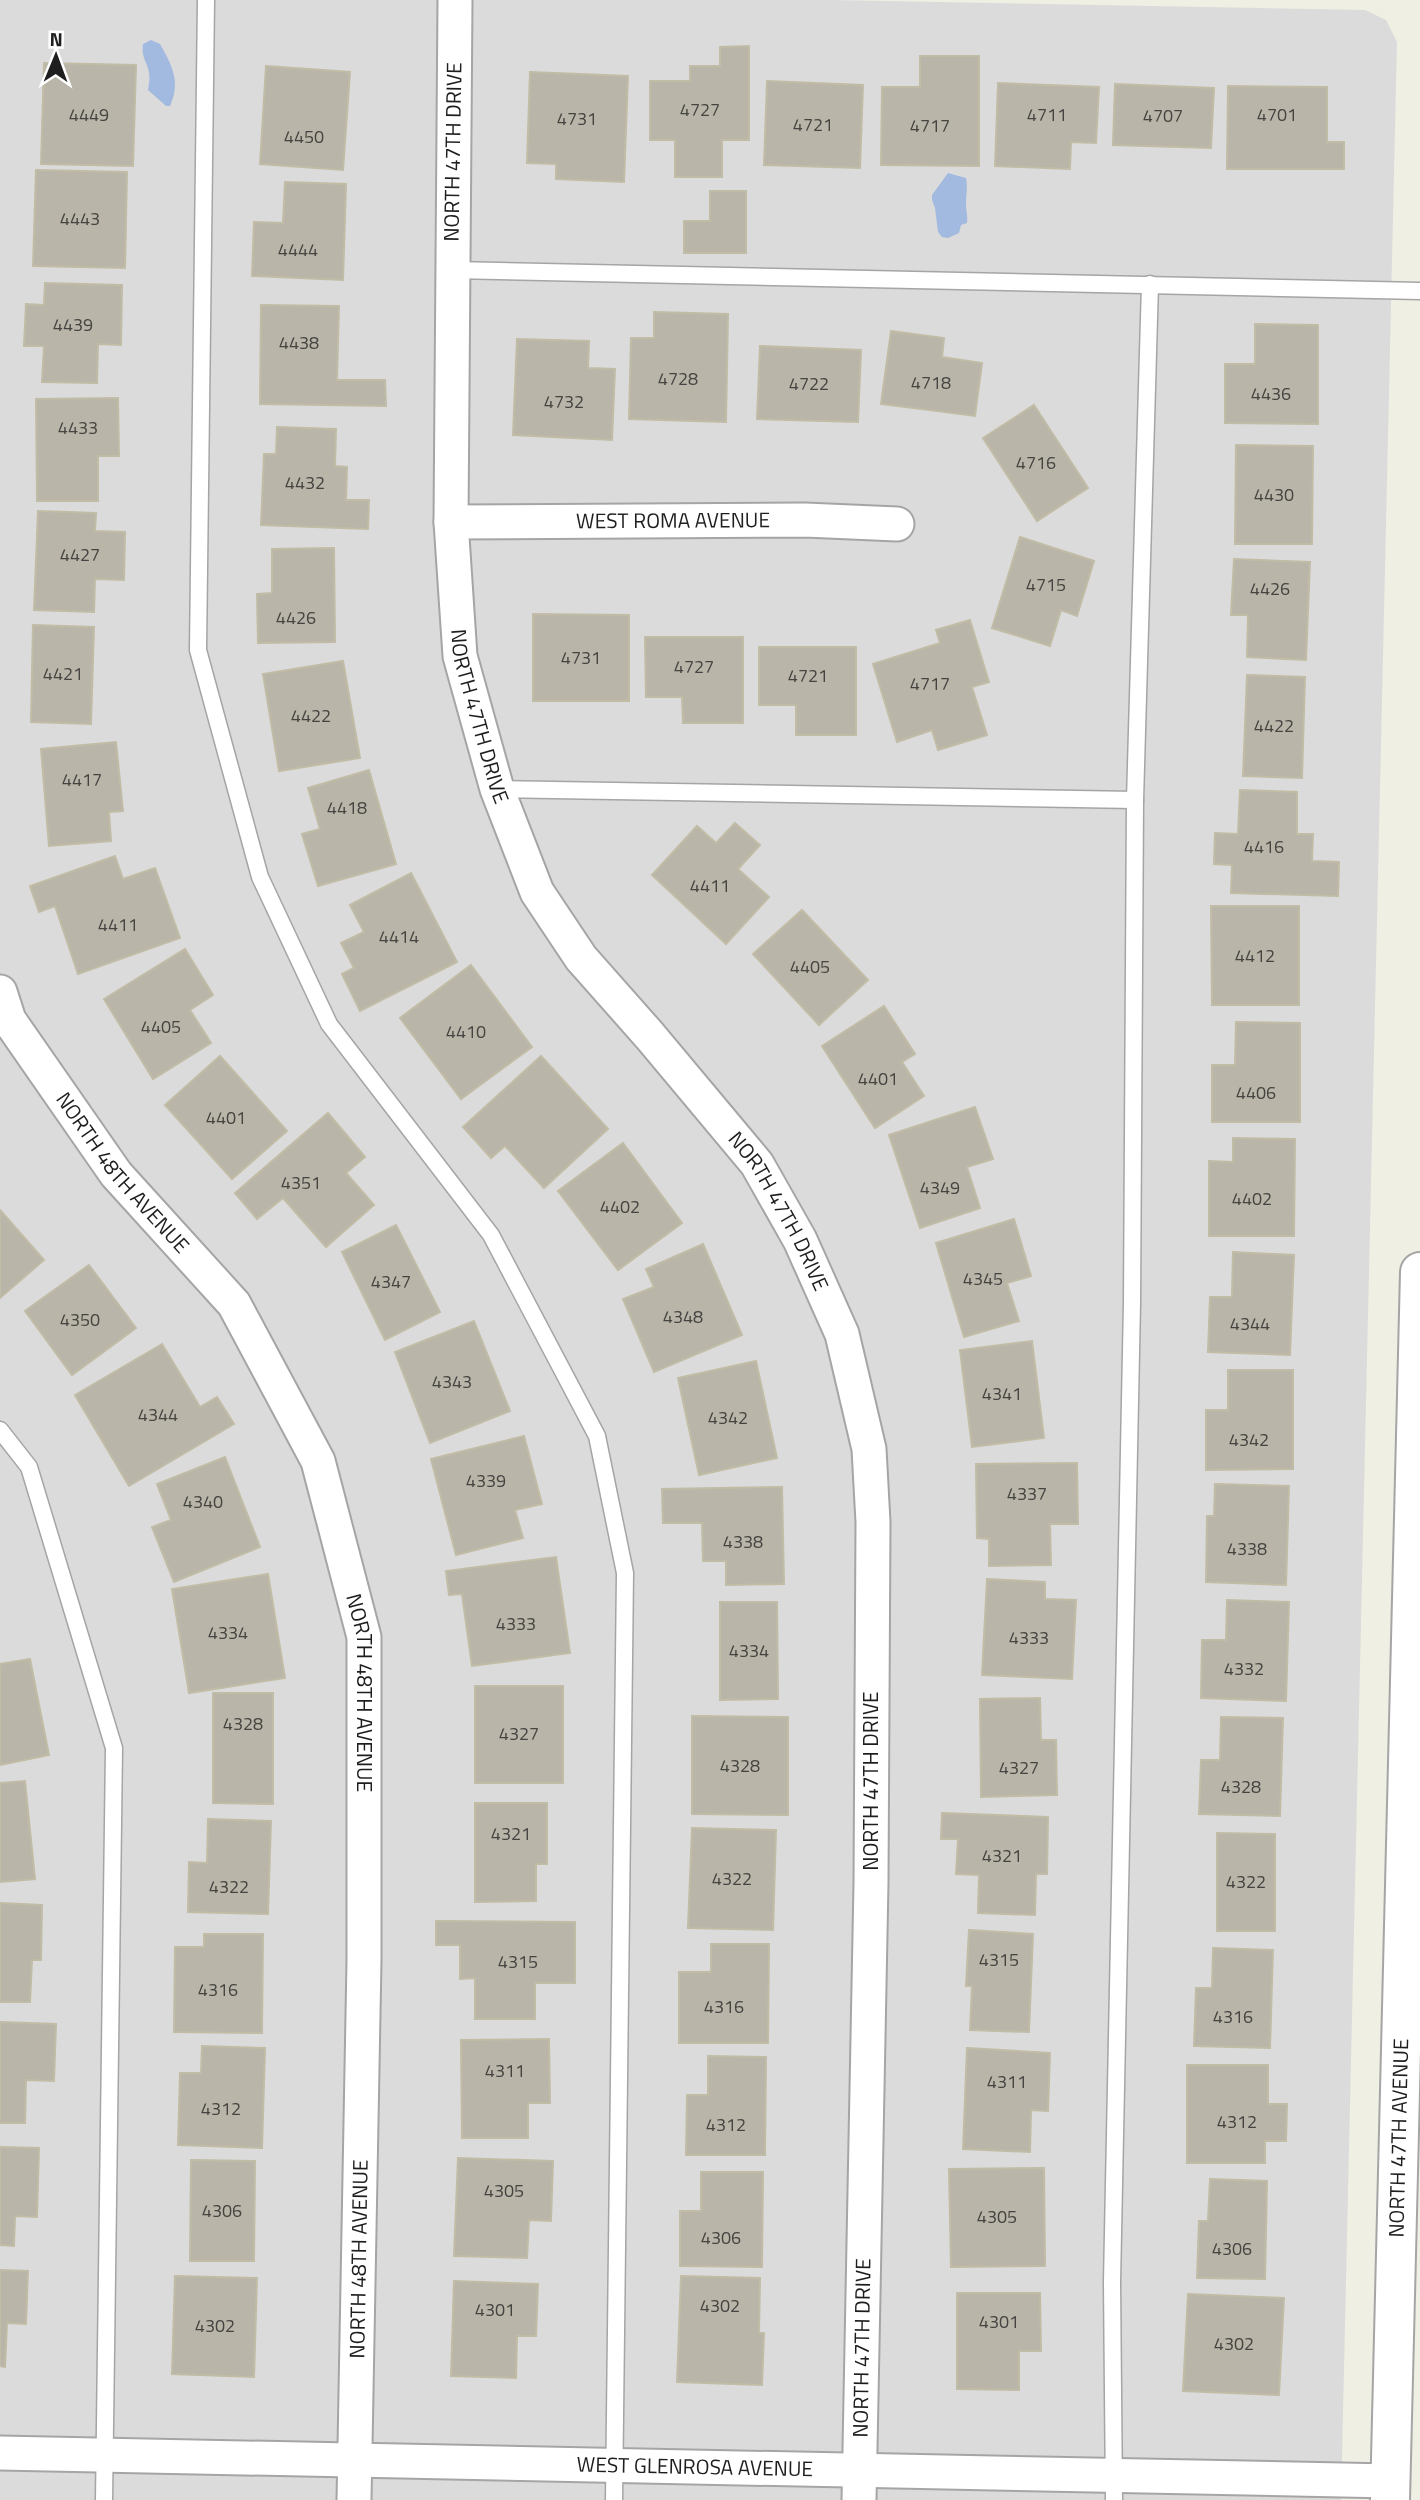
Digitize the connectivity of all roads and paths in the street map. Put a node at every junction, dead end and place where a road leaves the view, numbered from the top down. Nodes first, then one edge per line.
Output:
1 (206, 0) edge
2 (455, 0) edge
3 (452, 270) junction
4 (1150, 284) junction
5 (1420, 291) edge
6 (451, 522) junction
7 (897, 524) dead end
8 (497, 789) junction
9 (1135, 800) junction
10 (0, 992) edge
11 (1420, 1272) edge
12 (0, 1430) edge
13 (0, 2452) edge
14 (104, 2455) junction
15 (355, 2460) junction
16 (615, 2466) junction
17 (859, 2485) edge
18 (1114, 2488) edge
19 (1390, 2490) edge
20 (104, 2500) edge
21 (354, 2500) edge
22 (614, 2500) edge

1 - 16 lane
2 - 3 street, NORTH 47TH DRIVE
3 - 4 lane
3 - 6 street, NORTH 47TH DRIVE
4 - 5 lane
4 - 9 lane
6 - 7 street, WEST ROMA AVENUE
6 - 8 street, NORTH 47TH DRIVE
8 - 9 lane
8 - 17 street, NORTH 47TH DRIVE
9 - 18 lane
10 - 15 street, NORTH 48TH AVENUE
11 - 19 street, NORTH 47TH AVENUE
12 - 14 lane
13 - 14 street, WEST GLENROSA AVENUE
14 - 15 street, WEST GLENROSA AVENUE
14 - 20 lane
15 - 16 street, WEST GLENROSA AVENUE
15 - 21 street, NORTH 48TH AVENUE
16 - 17 street, WEST GLENROSA AVENUE
16 - 22 lane
17 - 18 street, WEST GLENROSA AVENUE
18 - 19 street, WEST GLENROSA AVENUE

